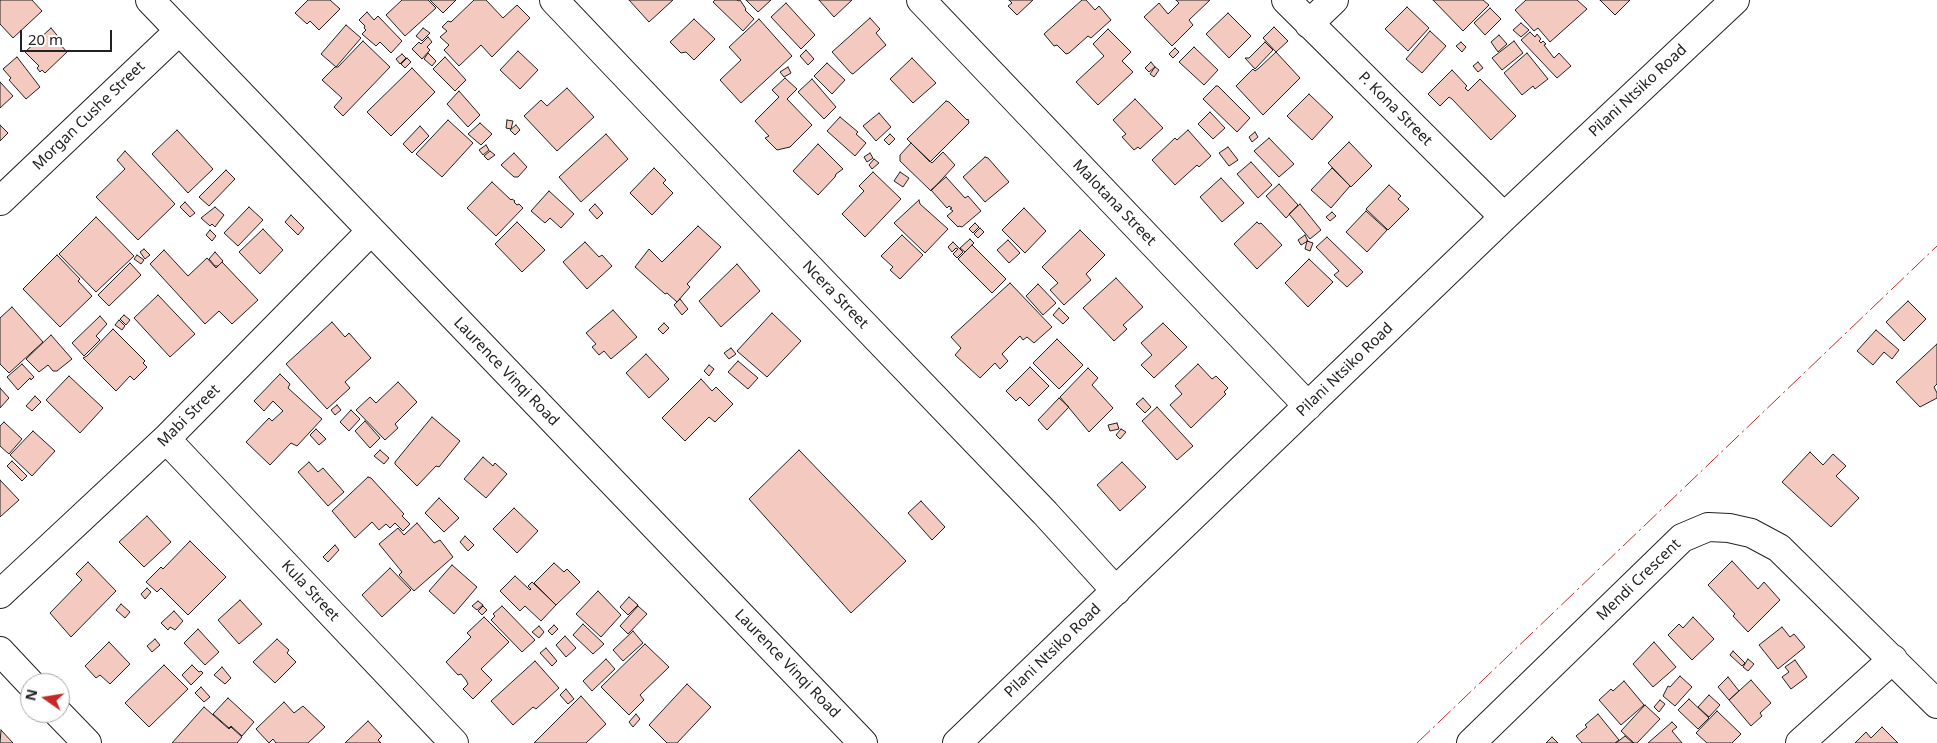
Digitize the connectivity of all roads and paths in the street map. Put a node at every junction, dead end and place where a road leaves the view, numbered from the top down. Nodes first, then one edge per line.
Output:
1 (150, 0) edge
2 (554, 0) edge
3 (921, 0) edge
4 (1286, 0) edge
5 (1334, 0) edge
6 (1735, 0) edge
7 (1309, 24) junction
8 (179, 31) junction
9 (0, 201) edge
10 (1504, 217) junction
11 (371, 231) junction
12 (1308, 406) junction
13 (166, 439) junction
14 (1116, 591) junction
15 (0, 594) edge
16 (0, 651) edge
17 (1892, 659) junction
18 (21, 673) edge
19 (1937, 704) edge
20 (68, 723) edge
21 (87, 743) edge
22 (454, 743) edge
23 (863, 743) edge
24 (957, 743) edge
25 (1472, 743) edge
26 (1800, 743) edge

1 - 8 street, Laurence Vinqi Road
2 - 14 street, Ncera Street
3 - 12 street, Malotana Street
4 - 7 street, P. Kona Street
5 - 7 street
6 - 10 street, Pilani Ntsiko Road
7 - 10 street, P. Kona Street
8 - 9 street, Morgan Cushe Street
8 - 11 street, Laurence Vinqi Road
10 - 12 street, Pilani Ntsiko Road
11 - 13 street, Mabi Street
11 - 23 street, Laurence Vinqi Road
12 - 14 street, Pilani Ntsiko Road
13 - 15 street, Mabi Street
13 - 22 street, Kula Street
14 - 24 street, Pilani Ntsiko Road
16 - 18 street
17 - 19 street, Mendi Crescent
17 - 25 street, Mendi Crescent
17 - 26 street
20 - 21 street

